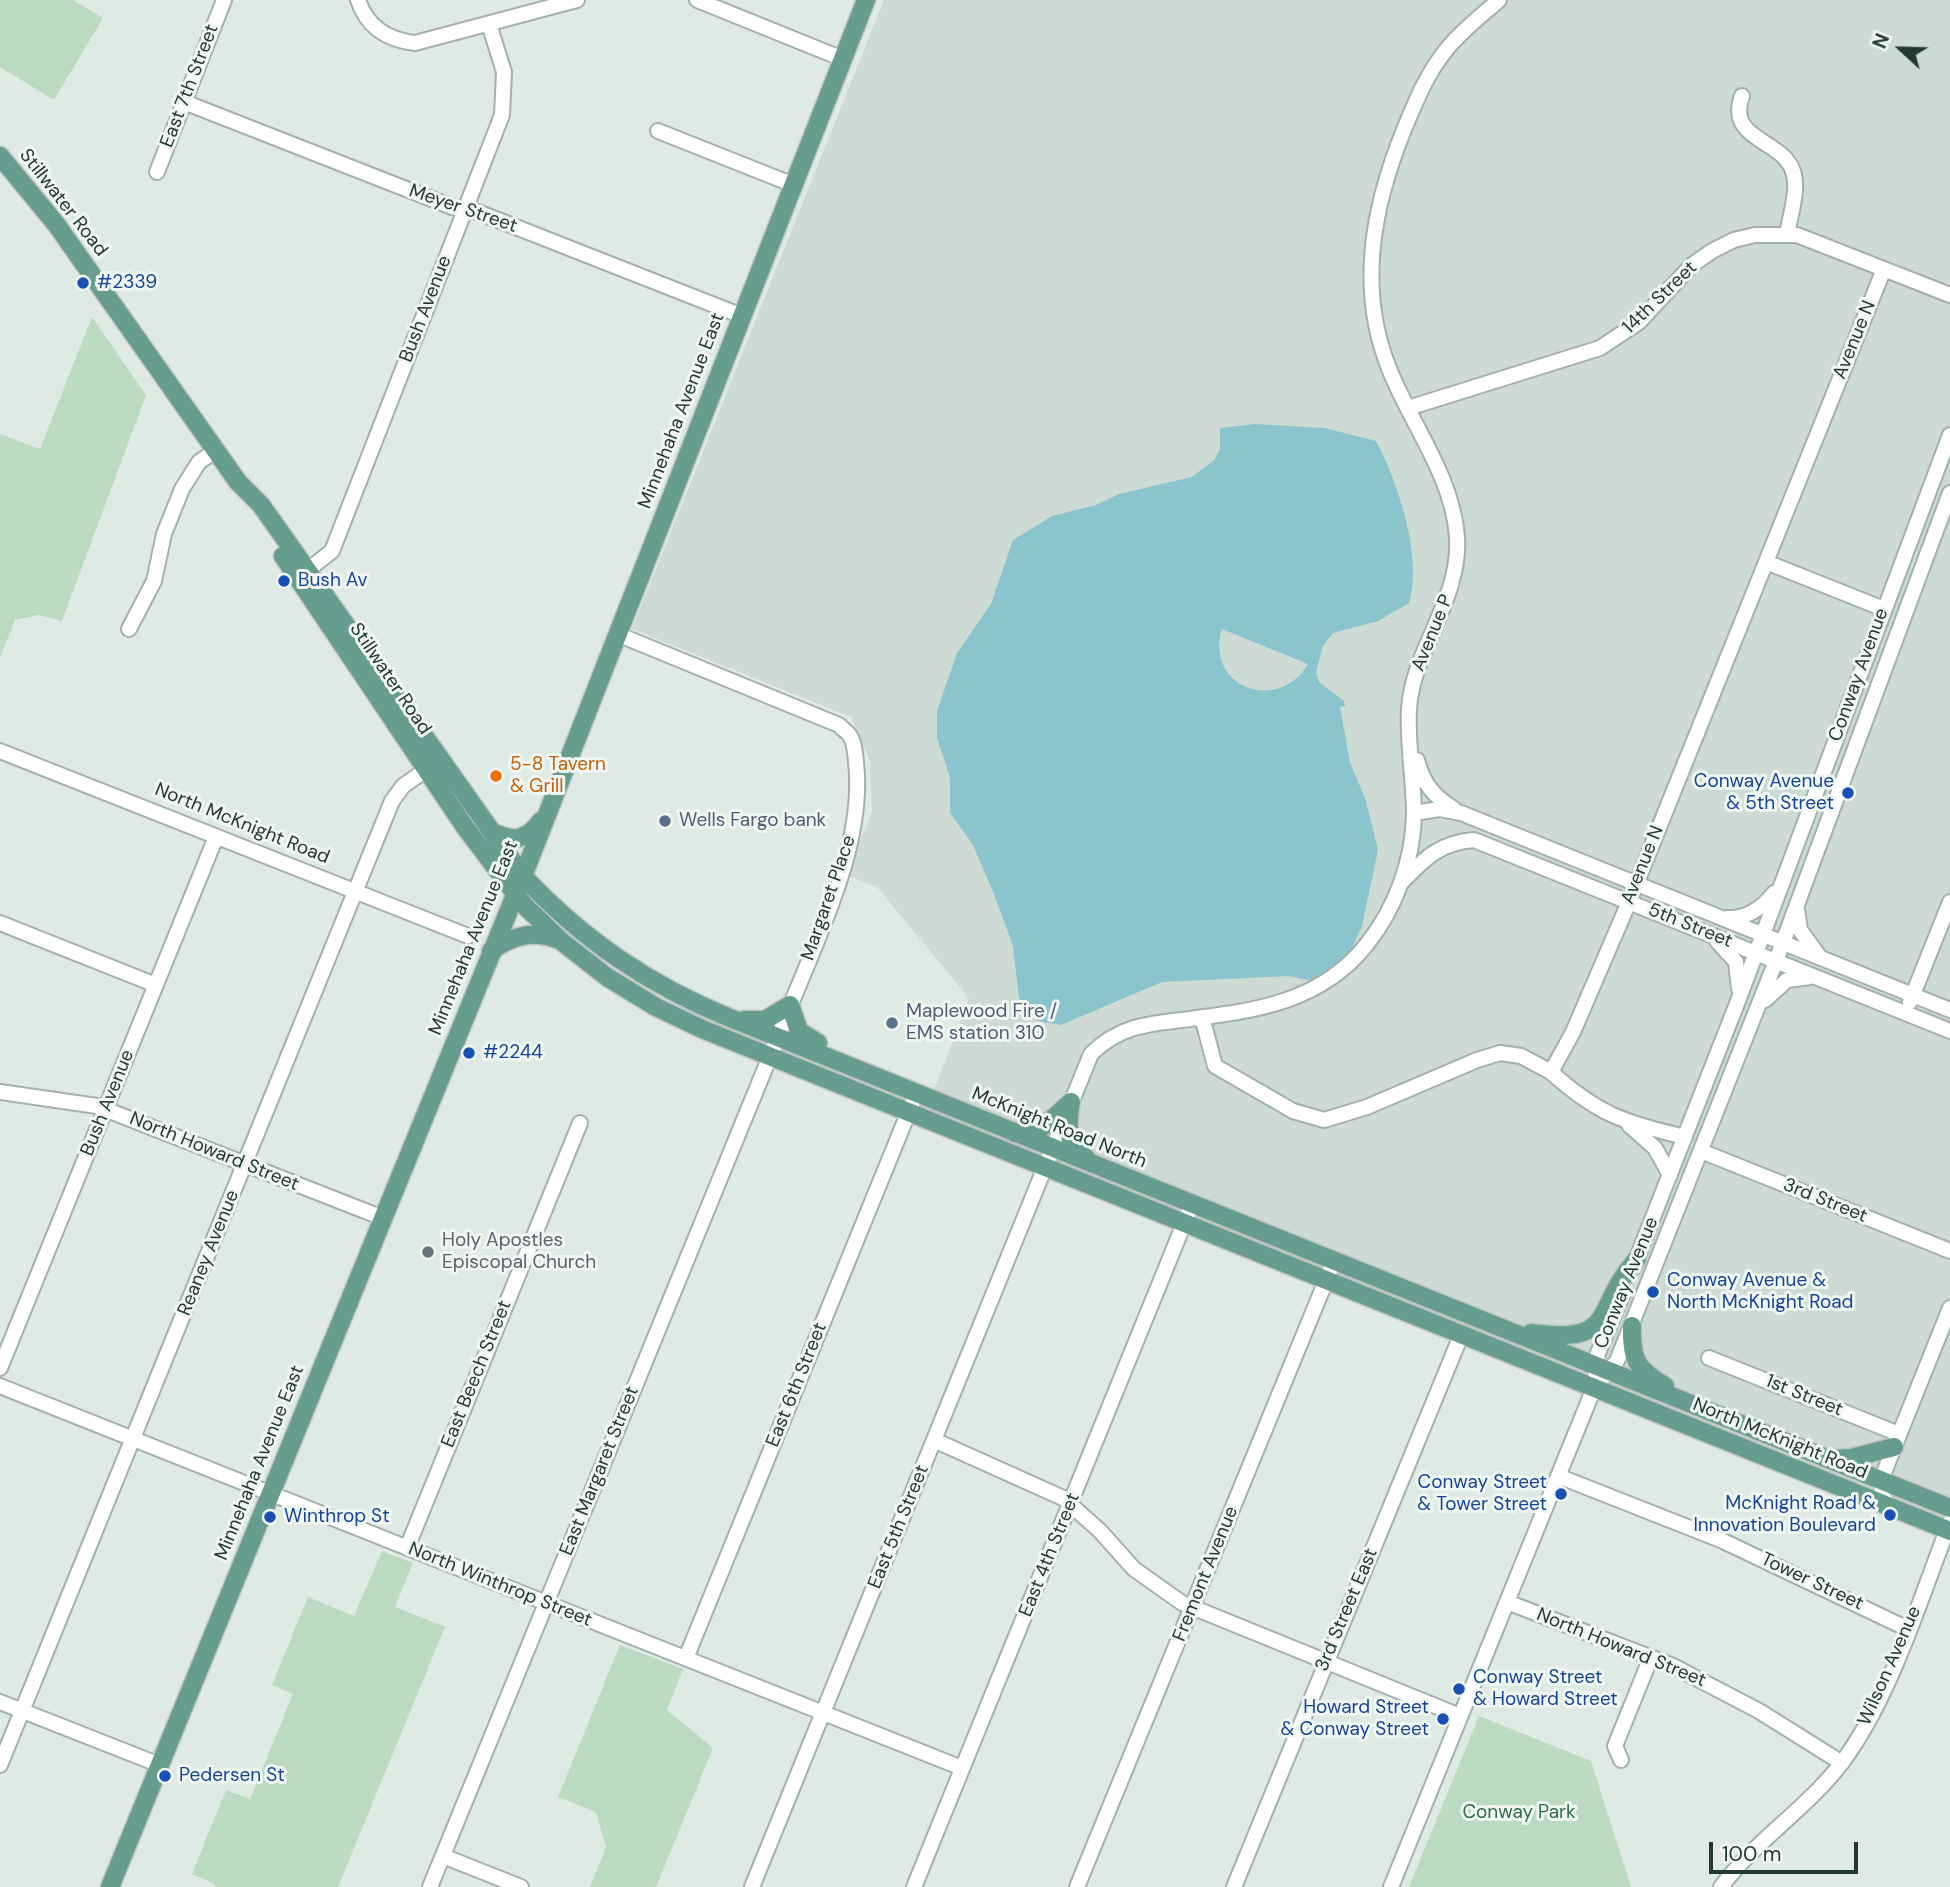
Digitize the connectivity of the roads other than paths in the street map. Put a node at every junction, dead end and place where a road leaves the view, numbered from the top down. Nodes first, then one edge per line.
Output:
1 (224, 0) edge
2 (358, 0) edge
3 (577, 0) edge
4 (697, 0) edge
5 (866, 0) edge
6 (1499, 0) edge
7 (489, 24) junction
8 (843, 59) junction
9 (1742, 96) dead end
10 (184, 102) junction
11 (657, 131) dead end
12 (0, 156) edge
13 (157, 172) dead end
14 (794, 185) junction
15 (464, 210) junction
16 (1787, 234) junction
17 (1884, 269) junction
18 (1950, 295) edge
19 (742, 316) junction
20 (1408, 408) junction
21 (1950, 435) edge
22 (215, 451) junction
23 (1950, 493) edge
24 (1766, 562) junction
25 (303, 575) junction
26 (1884, 609) junction
27 (624, 617) junction
28 (129, 629) dead end
29 (617, 635) junction
30 (639, 643) junction
31 (1410, 731) junction
32 (0, 751) edge
33 (440, 759) junction
34 (425, 770) junction
35 (548, 813) junction
36 (1414, 813) junction
37 (1461, 813) junction
38 (492, 832) junction
39 (216, 837) junction
40 (523, 876) junction
41 (1782, 883) junction
42 (1400, 884) junction
43 (1636, 884) junction
44 (355, 891) junction
45 (515, 894) junction
46 (1629, 902) junction
47 (1950, 902) edge
48 (1797, 903) junction
49 (1720, 917) junction
50 (0, 923) edge
51 (1704, 932) junction
52 (1762, 934) junction
53 (468, 936) dead end
54 (562, 941) junction
55 (1783, 943) junction
56 (491, 951) junction
57 (1756, 953) junction
58 (1823, 959) junction
59 (1776, 961) junction
60 (1815, 977) junction
61 (156, 985) junction
62 (1913, 995) junction
63 (1738, 1001) junction
64 (790, 1005) junction
65 (1950, 1010) edge
66 (1906, 1013) junction
67 (1755, 1015) junction
68 (1202, 1017) junction
69 (730, 1018) junction
70 (1950, 1031) edge
71 (778, 1036) junction
72 (770, 1056) junction
73 (852, 1066) junction
74 (1550, 1072) junction
75 (0, 1092) edge
76 (916, 1094) junction
77 (1071, 1102) junction
78 (106, 1109) junction
79 (908, 1112) junction
80 (580, 1123) dead end
81 (1628, 1124) junction
82 (1015, 1133) junction
83 (1685, 1138) junction
84 (1053, 1148) junction
85 (1701, 1151) junction
86 (1679, 1152) junction
87 (245, 1165) junction
88 (1096, 1166) junction
89 (1046, 1167) junction
90 (1670, 1175) junction
91 (1192, 1204) junction
92 (383, 1218) junction
93 (1185, 1222) junction
94 (1950, 1251) edge
95 (1637, 1259) junction
96 (1334, 1261) junction
97 (1654, 1269) junction
98 (1326, 1280) junction
99 (1950, 1308) edge
100 (1632, 1326) junction
101 (1504, 1329) junction
102 (1462, 1333) junction
103 (1709, 1358) dead end
104 (0, 1368) edge
105 (1602, 1369) junction
106 (0, 1385) edge
107 (1594, 1388) junction
108 (1704, 1409) junction
109 (133, 1439) junction
110 (934, 1440) junction
111 (1897, 1441) junction
112 (1828, 1459) junction
113 (1558, 1476) junction
114 (1881, 1480) junction
115 (270, 1494) junction
116 (1072, 1504) junction
117 (1890, 1506) junction
118 (1950, 1508) edge
119 (1949, 1527) edge
120 (407, 1548) junction
121 (1507, 1602) junction
122 (546, 1603) junction
123 (1192, 1608) junction
124 (1909, 1629) junction
125 (1651, 1657) junction
126 (686, 1658) junction
127 (1325, 1662) junction
128 (0, 1702) edge
129 (23, 1709) junction
130 (823, 1713) junction
131 (1460, 1716) junction
132 (1621, 1760) dead end
133 (1842, 1763) junction
134 (0, 1765) edge
135 (160, 1765) junction
136 (962, 1768) junction
137 (443, 1856) junction
138 (110, 1887) edge
139 (430, 1887) edge
140 (521, 1887) edge
141 (752, 1887) edge
142 (914, 1887) edge
143 (1077, 1887) edge
144 (1234, 1887) edge
145 (1391, 1887) edge
146 (1721, 1887) edge

1 - 10 street, East 7th Street
2 - 7 street
3 - 7 street
4 - 8 street
5 - 8 main road, Minnehaha Avenue East
6 - 20 street, Avenue P
7 - 15 street, Bush Avenue
8 - 14 main road, Minnehaha Avenue East
9 - 16 street
10 - 13 street, East 7th Street
10 - 15 street, Meyer Street
11 - 14 street
12 - 22 main road, Stillwater Road
14 - 19 main road, Minnehaha Avenue East
15 - 19 street, Meyer Street
15 - 25 street, Bush Avenue
16 - 17 street, 14th Street
16 - 20 street, 14th Street
17 - 18 street, 14th Street
17 - 24 street, Avenue N
19 - 27 main road, Minnehaha Avenue East
20 - 31 street, Avenue P
21 - 26 street, Conway Avenue
22 - 25 main road, Stillwater Road
22 - 28 street
23 - 48 street, Conway Avenue
24 - 26 street
24 - 43 street, Avenue N
25 - 33 main road, Stillwater Road
25 - 34 main road, Stillwater Road
26 - 41 street, Conway Avenue
27 - 29 main road, Minnehaha Avenue East
27 - 30 street
29 - 30 street, Margaret Place
29 - 35 main road, Minnehaha Avenue East
30 - 64 street, Margaret Place
31 - 36 street, Avenue P
31 - 37 street
32 - 39 street, North McKnight Road
33 - 34 street, Reaney Avenue
33 - 38 main road, Stillwater Road
34 - 44 street, Reaney Avenue
34 - 45 main road, Stillwater Road
35 - 38 main road
35 - 40 main road, Minnehaha Avenue East
36 - 37 street, 5th Street
36 - 42 street, Avenue P
37 - 43 street, 5th Street
38 - 40 main road, Stillwater Road
39 - 44 street, North McKnight Road
39 - 61 street, Bush Avenue
40 - 45 main road, Minnehaha Avenue East
40 - 69 main road, McKnight Road North
41 - 49 street
41 - 52 street, Conway Avenue
42 - 46 street, 5th Street
42 - 68 street, Avenue P
43 - 46 street, Avenue N
43 - 49 street, 5th Street
44 - 53 street, North McKnight Road
44 - 87 street, Reaney Avenue
45 - 54 main road
45 - 56 main road, Minnehaha Avenue East
46 - 51 street, 5th Street
46 - 74 street, Avenue N
47 - 62 street
48 - 55 street, Conway Avenue
48 - 58 street
49 - 52 street, 5th Street
50 - 61 street
51 - 57 street, 5th Street
51 - 63 street
52 - 55 street, 5th Street
52 - 57 street, Conway Avenue
54 - 56 main road
54 - 72 main road
55 - 58 street, 5th Street
55 - 59 street, Conway Avenue
56 - 92 main road, Minnehaha Avenue East
57 - 59 street, 5th Street
57 - 63 street, Conway Avenue
58 - 62 street, 5th Street
59 - 60 street, 5th Street
59 - 67 street, Conway Avenue
60 - 66 street, 5th Street
60 - 67 street
61 - 78 street, Bush Avenue
62 - 65 street, 5th Street
62 - 66 street
63 - 83 street, Conway Avenue
64 - 69 main road
64 - 71 street, Margaret Place
64 - 73 main road
66 - 70 street, 5th Street
67 - 85 street, Conway Avenue
68 - 74 street
68 - 77 street, Avenue P
69 - 71 main road, McKnight Road North
71 - 72 street, East Margaret Street
71 - 73 main road, McKnight Road North
72 - 79 main road
72 - 122 street, East Margaret Street
73 - 76 main road, McKnight Road North
74 - 81 street
75 - 78 street, North Howard Street
76 - 79 street, East 6th Street
76 - 82 main road, McKnight Road North
77 - 82 main road
77 - 84 street, Avenue P
77 - 88 main road
78 - 87 street, North Howard Street
78 - 104 street, Bush Avenue
79 - 89 main road
79 - 126 street, East 6th Street
80 - 120 street, East Beech Street
81 - 83 street
81 - 90 street
82 - 84 main road, McKnight Road North
83 - 86 street, Conway Avenue
84 - 88 main road, McKnight Road North
84 - 89 street, East 5th Street
85 - 94 street, 3rd Street
85 - 97 street, Conway Avenue
86 - 90 street, Conway Avenue
86 - 97 street
87 - 92 street, North Howard Street
87 - 109 street, Reaney Avenue
88 - 91 main road, McKnight Road North
89 - 93 main road
89 - 110 street, East 5th Street
90 - 95 street, Conway Avenue
91 - 93 street, East 4th Street
91 - 96 main road, McKnight Road North
92 - 115 main road, Minnehaha Avenue East
93 - 98 main road
93 - 116 street, East 4th Street
95 - 101 main road
95 - 105 street, Conway Avenue
96 - 98 street, Fremont Avenue
96 - 101 main road, McKnight Road North
97 - 100 street, Conway Avenue
98 - 102 main road
98 - 123 street, Fremont Avenue
99 - 111 street
100 - 105 street, Conway Avenue
100 - 108 main road
101 - 105 main road, McKnight Road North
102 - 107 main road
102 - 127 street, 3rd Street East
103 - 111 street, 1st Street
105 - 107 street, Conway Avenue
105 - 108 main road, North McKnight Road
106 - 109 street, North Winthrop Street
107 - 113 street, Conway Avenue
107 - 117 main road, North McKnight Road
108 - 112 main road, North McKnight Road
109 - 115 street, North Winthrop Street
109 - 129 street, Reaney Avenue
110 - 116 street
110 - 130 street, East 5th Street
111 - 112 main road
111 - 114 street
112 - 114 main road, North McKnight Road
113 - 121 street, Conway Avenue
113 - 124 street, Tower Street
114 - 117 street
114 - 118 main road, North McKnight Road
115 - 120 street, North Winthrop Street
115 - 135 main road, Minnehaha Avenue East
116 - 123 street
116 - 136 street, East 4th Street
117 - 119 main road, North McKnight Road
119 - 124 street, Wilson Avenue
120 - 122 street, North Winthrop Street
121 - 125 street, North Howard Street
121 - 131 street, Conway Avenue
122 - 126 street, North Winthrop Street
122 - 137 street, East Margaret Street
123 - 127 street
123 - 143 street, Fremont Avenue
124 - 133 street, Wilson Avenue
125 - 132 street
125 - 133 street, North Howard Street
126 - 130 street, North Winthrop Street
127 - 131 street
127 - 144 street, 3rd Street East
128 - 129 street
129 - 134 street, Reaney Avenue
129 - 135 street
130 - 136 street, North Winthrop Street
130 - 141 street, East 5th Street
131 - 145 street, Conway Avenue
133 - 146 street, Wilson Avenue
135 - 138 main road, Minnehaha Avenue East
136 - 142 street, East 4th Street
137 - 139 street, East Margaret Street
137 - 140 street

